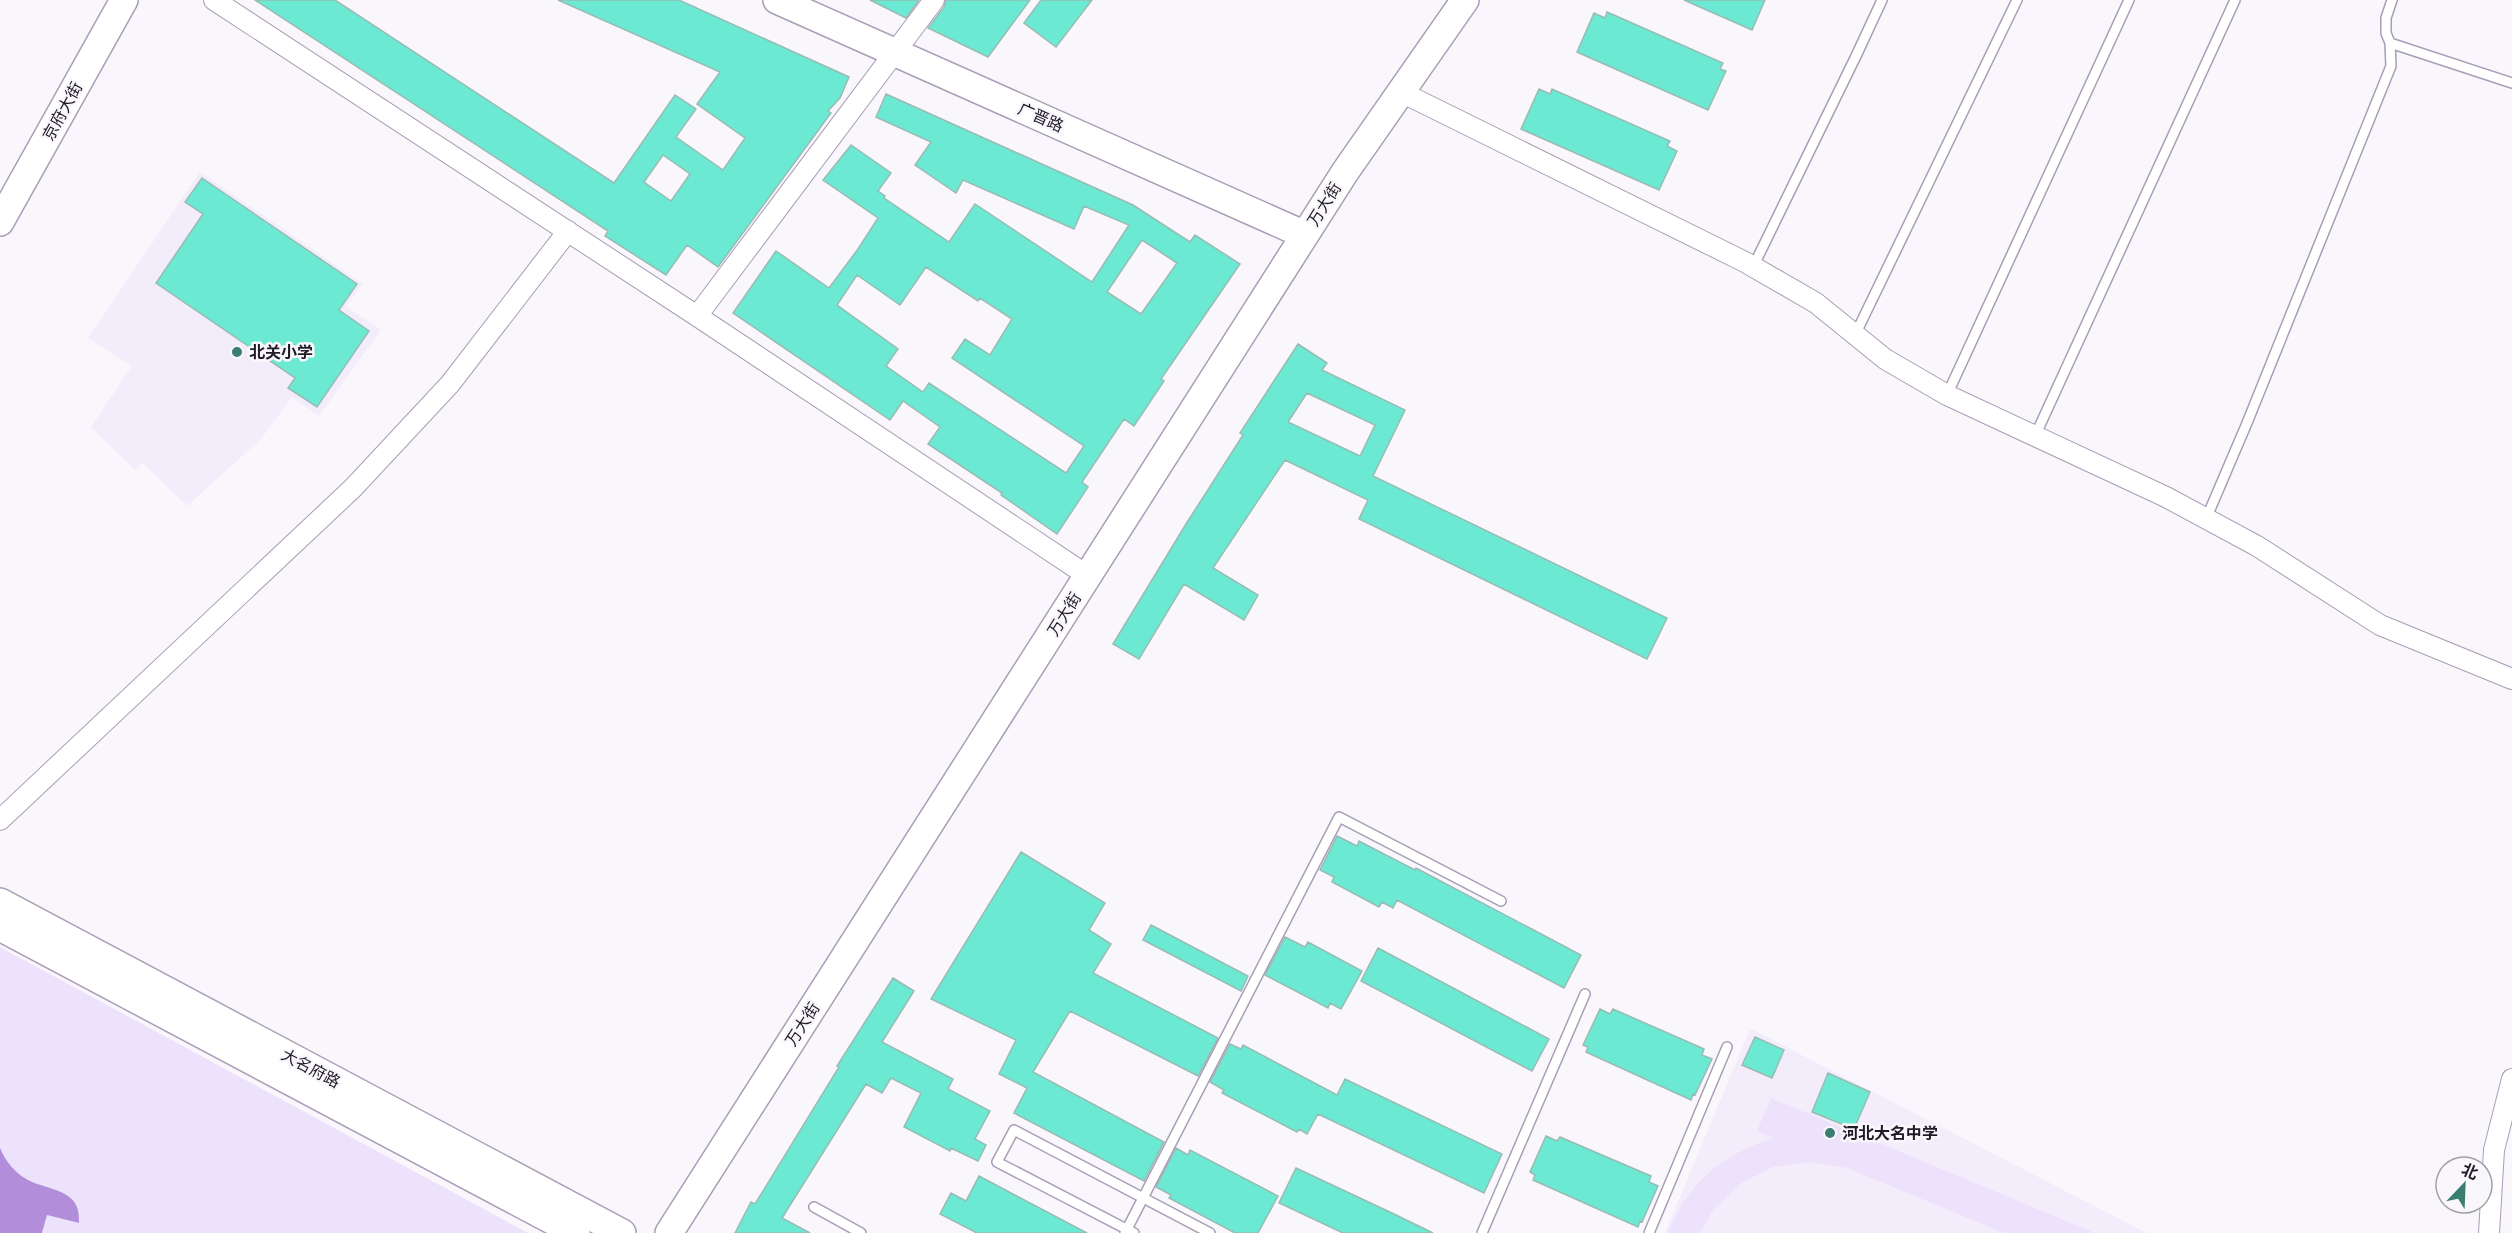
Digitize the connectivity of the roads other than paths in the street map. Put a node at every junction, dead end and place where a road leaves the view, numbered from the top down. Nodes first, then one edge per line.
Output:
1 (124, 0) edge
2 (214, 0) edge
3 (777, 0) edge
4 (934, 0) edge
5 (1465, 0) edge
6 (1882, 0) edge
7 (2017, 0) edge
8 (2129, 0) edge
9 (2235, 0) edge
10 (2392, 0) edge
11 (2390, 43) junction
12 (895, 52) junction
13 (2512, 83) edge
14 (1401, 92) junction
15 (0, 222) edge
16 (568, 231) junction
17 (1305, 235) junction
18 (1753, 267) junction
19 (697, 316) junction
20 (1855, 335) junction
21 (1947, 395) junction
22 (2035, 436) junction
23 (2206, 519) junction
24 (1088, 576) junction
25 (2512, 679) edge
26 (0, 820) edge
27 (1501, 901) dead end
28 (0, 902) edge
29 (0, 927) edge
30 (1585, 994) dead end
31 (1727, 1047) dead end
32 (2512, 1079) edge
33 (1143, 1198) junction
34 (814, 1207) dead end
35 (1128, 1232) edge
36 (576, 1233) edge
37 (622, 1233) edge
38 (669, 1233) edge
39 (861, 1233) edge
40 (1210, 1233) edge
41 (1482, 1233) edge
42 (1649, 1233) edge
43 (2489, 1233) edge

1 - 15 street, 京府大街
2 - 16 street
3 - 12 street, 广晋路
4 - 12 street
5 - 14 street, 万大街
6 - 18 lane
7 - 20 lane
8 - 21 lane
9 - 22 lane
10 - 11 lane
11 - 13 lane
11 - 23 lane
12 - 17 street, 广晋路
12 - 19 street
14 - 17 street, 万大街
14 - 18 street
16 - 19 street
16 - 26 street
17 - 24 street, 万大街
18 - 20 street
19 - 24 street
20 - 21 street
21 - 22 street
22 - 23 street
23 - 25 street
24 - 38 street, 万大街
27 - 33 lane
28 - 37 street, 大名府路
29 - 36 street, 大名府路
30 - 41 lane
31 - 42 lane
32 - 43 street
33 - 35 lane
33 - 35 lane
33 - 40 lane
34 - 39 lane

